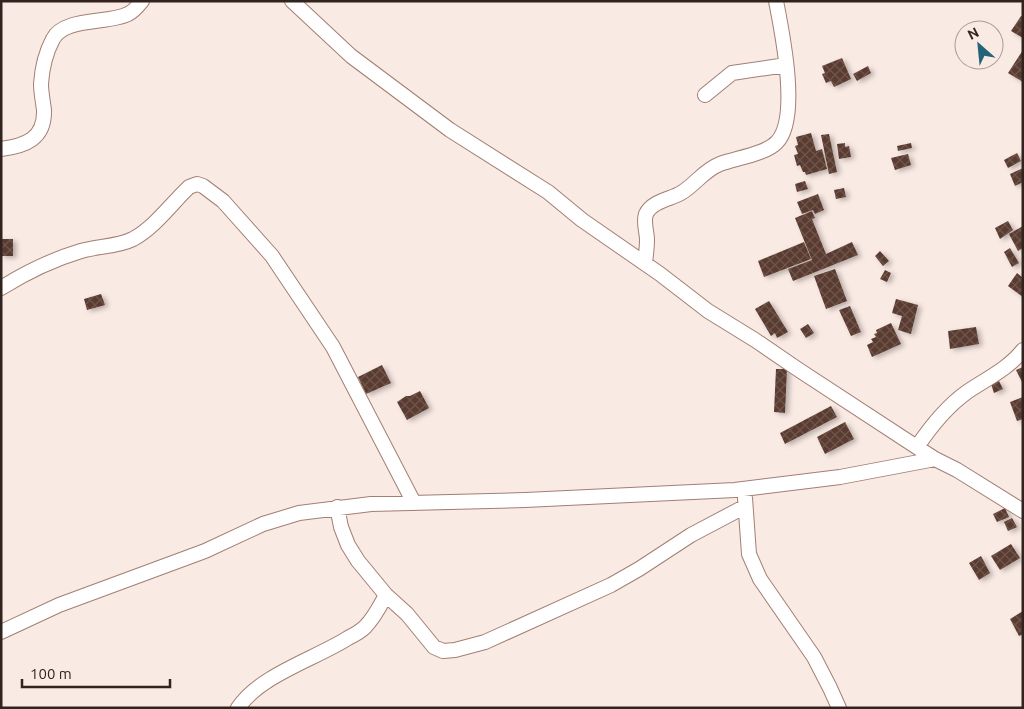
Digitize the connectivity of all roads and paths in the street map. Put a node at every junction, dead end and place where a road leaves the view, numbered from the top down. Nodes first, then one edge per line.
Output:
1 (142, 1) edge
2 (776, 1) edge
3 (298, 3) edge
4 (786, 65) junction
5 (705, 96) dead end
6 (1, 149) edge
7 (645, 263) junction
8 (1, 288) edge
9 (1023, 350) edge
10 (917, 447) junction
11 (935, 459) junction
12 (745, 488) junction
13 (414, 503) junction
14 (338, 507) junction
15 (744, 507) junction
16 (1023, 512) edge
17 (386, 595) junction
18 (1, 632) edge
19 (238, 708) edge
20 (839, 708) edge

1 - 6 street
2 - 4 street
3 - 7 street
4 - 5 street
4 - 7 street
7 - 10 street
8 - 13 street
9 - 10 street
10 - 11 street
11 - 12 street
11 - 16 street
12 - 13 street
12 - 15 street
13 - 14 street
14 - 17 street
14 - 18 street
15 - 17 street
15 - 20 street
17 - 19 street

